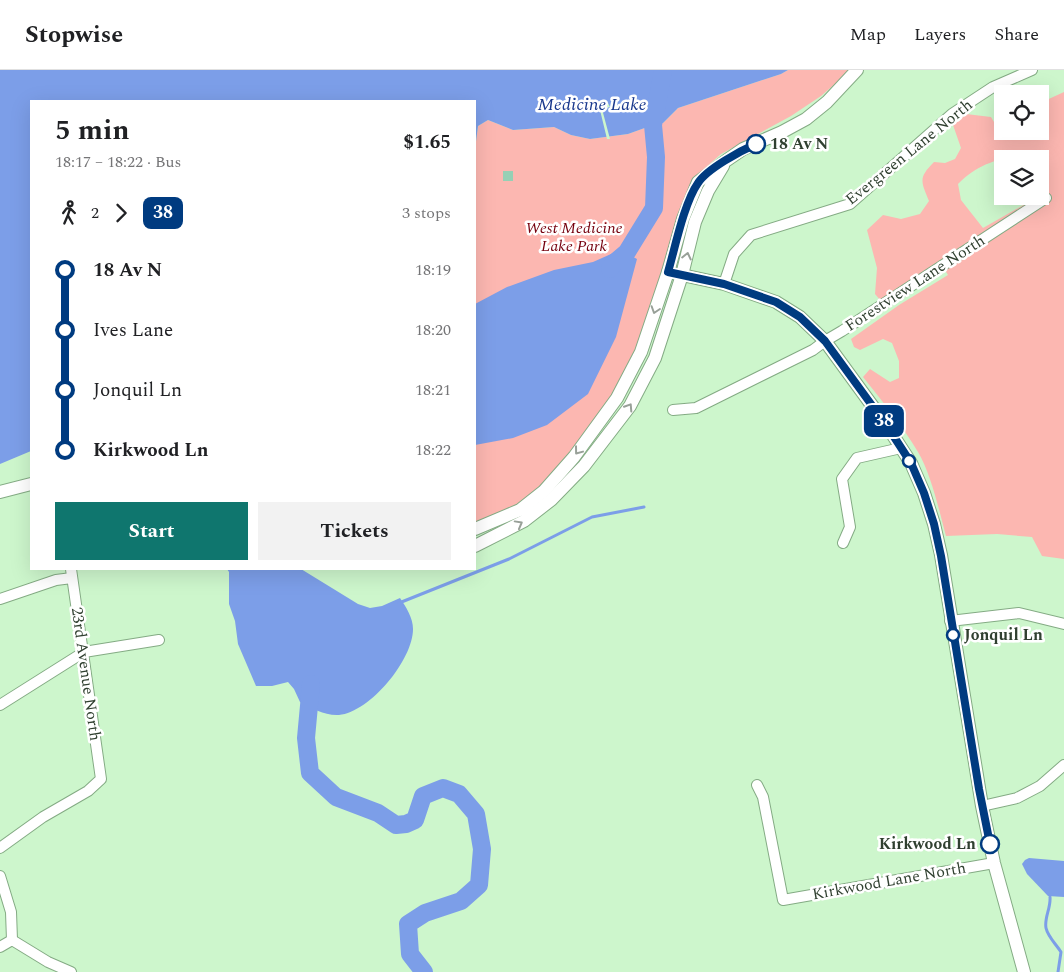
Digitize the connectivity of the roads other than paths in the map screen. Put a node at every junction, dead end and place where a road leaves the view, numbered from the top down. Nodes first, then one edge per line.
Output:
1 (858, 70) edge
2 (1032, 70) edge
3 (727, 160) junction
4 (1035, 205) edge
5 (668, 272) junction
6 (682, 275) junction
7 (724, 284) junction
8 (825, 341) junction
9 (673, 410) dead end
10 (901, 448) junction
11 (30, 484) edge
12 (0, 492) edge
13 (476, 529) edge
14 (843, 543) dead end
15 (476, 545) edge
16 (71, 573) edge
17 (0, 599) edge
18 (950, 621) junction
19 (1064, 624) edge
20 (159, 640) dead end
21 (84, 652) junction
22 (0, 705) edge
23 (1064, 765) edge
24 (757, 786) dead end
25 (982, 806) junction
26 (0, 848) edge
27 (994, 863) junction
28 (0, 876) edge
29 (12, 940) junction
30 (0, 947) edge
31 (71, 972) edge
32 (1024, 972) edge

1 - 3 street
2 - 7 street, Evergreen Lane North
3 - 5 street
6 -> 3 street
4 - 8 street, Forestview Lane North
5 - 6 street
5 -> 13 street
6 - 7 street
15 -> 6 street
7 - 8 street
8 - 9 street, Forestview Lane North
8 - 10 street
10 - 14 street
10 - 18 street
11 - 12 street
16 - 17 street
16 - 21 street, 23rd Avenue North
18 - 19 street
18 - 25 street
20 - 21 street
21 - 22 street
21 - 26 street, 23rd Avenue North
23 - 25 street
24 - 27 street, Kirkwood Lane North
25 - 27 street
27 - 32 street
28 - 29 street
29 - 30 street
29 - 31 street

